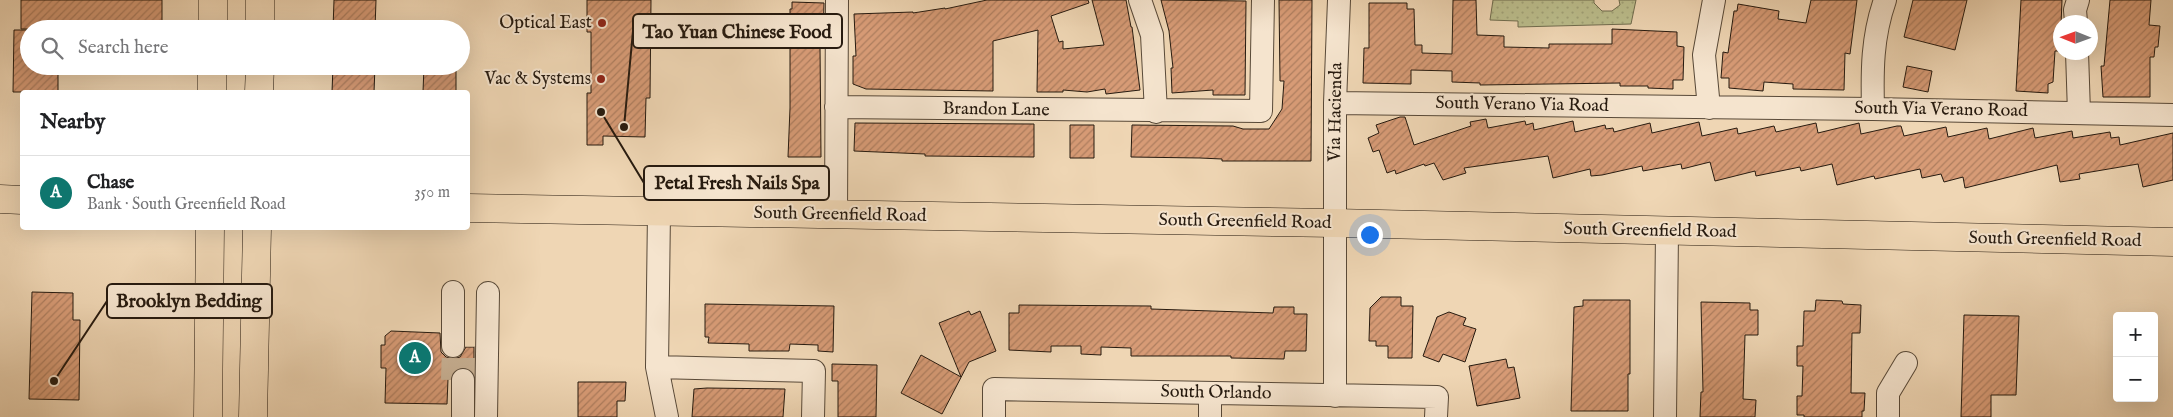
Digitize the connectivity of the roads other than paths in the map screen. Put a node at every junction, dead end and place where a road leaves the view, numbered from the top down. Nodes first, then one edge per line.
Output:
1 (213, 0) edge
2 (260, 0) edge
3 (837, 0) edge
4 (1140, 0) edge
5 (1263, 0) edge
6 (1339, 0) edge
7 (1714, 0) edge
8 (1885, 0) edge
9 (2078, 0) edge
10 (2075, 15) edge
11 (213, 20) edge
12 (260, 20) edge
13 (2077, 60) edge
14 (212, 75) edge
15 (260, 75) edge
16 (212, 90) edge
17 (259, 90) edge
18 (1335, 103) junction
19 (836, 107) junction
20 (1709, 108) junction
21 (1873, 109) junction
22 (1156, 112) junction
23 (2079, 113) junction
24 (2173, 115) edge
25 (0, 199) edge
26 (20, 200) edge
27 (470, 208) edge
28 (659, 212) junction
29 (836, 215) junction
30 (1334, 223) junction
31 (210, 230) edge
32 (257, 230) edge
33 (1668, 232) junction
34 (2173, 242) edge
35 (464, 346) tunnel mouth
36 (1906, 363) dead end
37 (657, 367) junction
38 (463, 380) junction
39 (1210, 393) junction
40 (1335, 396) junction
41 (1437, 407) edge
42 (208, 417) edge
43 (253, 417) edge
44 (452, 417) edge
45 (463, 417) edge
46 (474, 417) edge
47 (486, 417) edge
48 (667, 417) edge
49 (814, 417) edge
50 (994, 417) edge
51 (1210, 417) edge
52 (1665, 417) edge
53 (1888, 417) edge

1 - 11 main road
2 - 12 main road
3 - 19 street
4 - 22 street
5 - 22 street, Brandon Lane
6 - 18 street, Via Hacienda
7 - 20 street
8 - 21 street
9 - 10 street
13 - 23 street
14 - 16 main road
15 - 17 main road
18 - 20 street, South Verano Via Road
18 - 30 street, Via Hacienda
19 - 22 street, Brandon Lane
19 - 29 street
20 - 21 street, South Via Verano Road
21 - 23 street, South Via Verano Road
23 - 24 street, South Via Verano Road
25 - 26 main road
27 - 28 main road, South Greenfield Road
28 - 29 main road, South Greenfield Road
28 - 37 street
29 - 30 main road, South Greenfield Road
30 - 33 main road, South Greenfield Road
30 - 40 street, Via Hacienda
31 - 42 main road
32 - 43 main road
33 - 34 main road, South Greenfield Road
33 - 52 street
35 - 47 street
36 - 53 street
37 - 48 street
37 - 49 street
38 - 44 street
38 - 45 street
38 - 46 street
39 - 40 street, South Orlando
39 - 50 street, South Orlando
39 - 51 street
40 - 41 street, South Orlando

